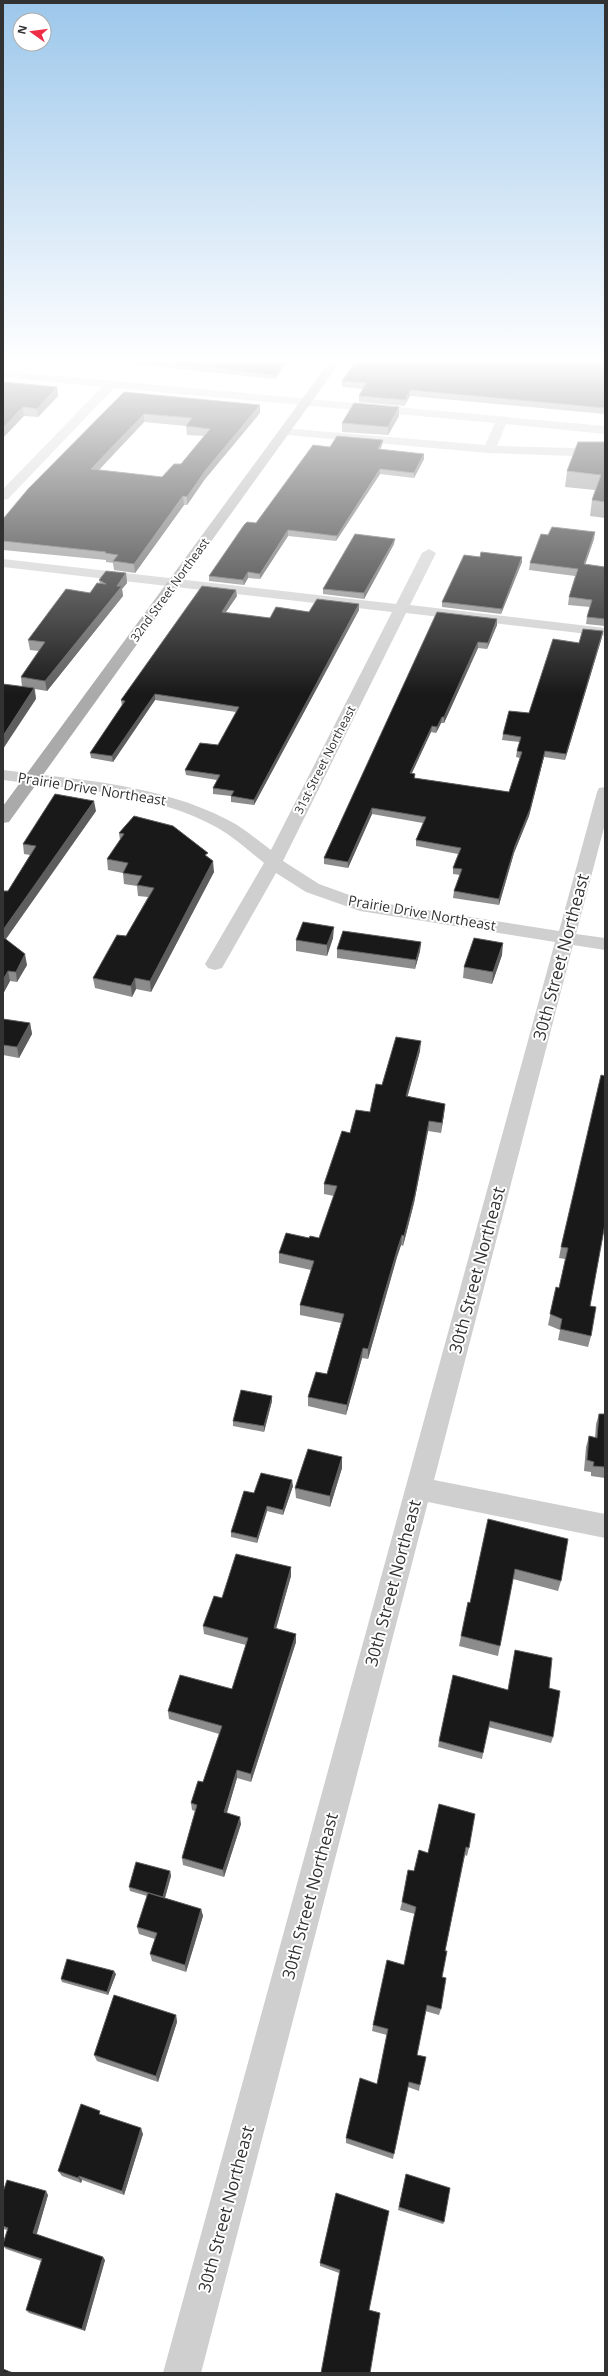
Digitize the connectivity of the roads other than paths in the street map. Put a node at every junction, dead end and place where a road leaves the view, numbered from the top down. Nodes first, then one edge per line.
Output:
1 (26, 472) edge
2 (256, 472) edge
3 (3, 496) edge
4 (429, 553) dead end
5 (3, 563) edge
6 (176, 583) junction
7 (401, 609) junction
8 (605, 632) edge
9 (3, 776) edge
10 (30, 779) junction
11 (605, 792) edge
12 (3, 818) edge
13 (274, 862) junction
14 (566, 936) junction
15 (605, 944) edge
16 (216, 964) dead end
17 (419, 1489) junction
18 (605, 1526) edge
19 (182, 2373) edge

1 - 3 street
2 - 6 main road, 32nd Street Northeast
4 - 7 street, 31st Street Northeast
5 - 6 street
6 - 7 street
6 - 10 main road, 32nd Street Northeast
7 - 8 street
7 - 13 street, 31st Street Northeast
9 - 10 street, Prairie Drive Northeast
10 - 12 main road, 32nd Street Northeast
10 - 13 street, Prairie Drive Northeast
11 - 14 street, 30th Street Northeast
13 - 14 street, Prairie Drive Northeast
13 - 16 street, 31st Street Northeast
14 - 15 street, Prairie Drive Northeast
14 - 17 street, 30th Street Northeast
17 - 18 street
17 - 19 street, 30th Street Northeast

